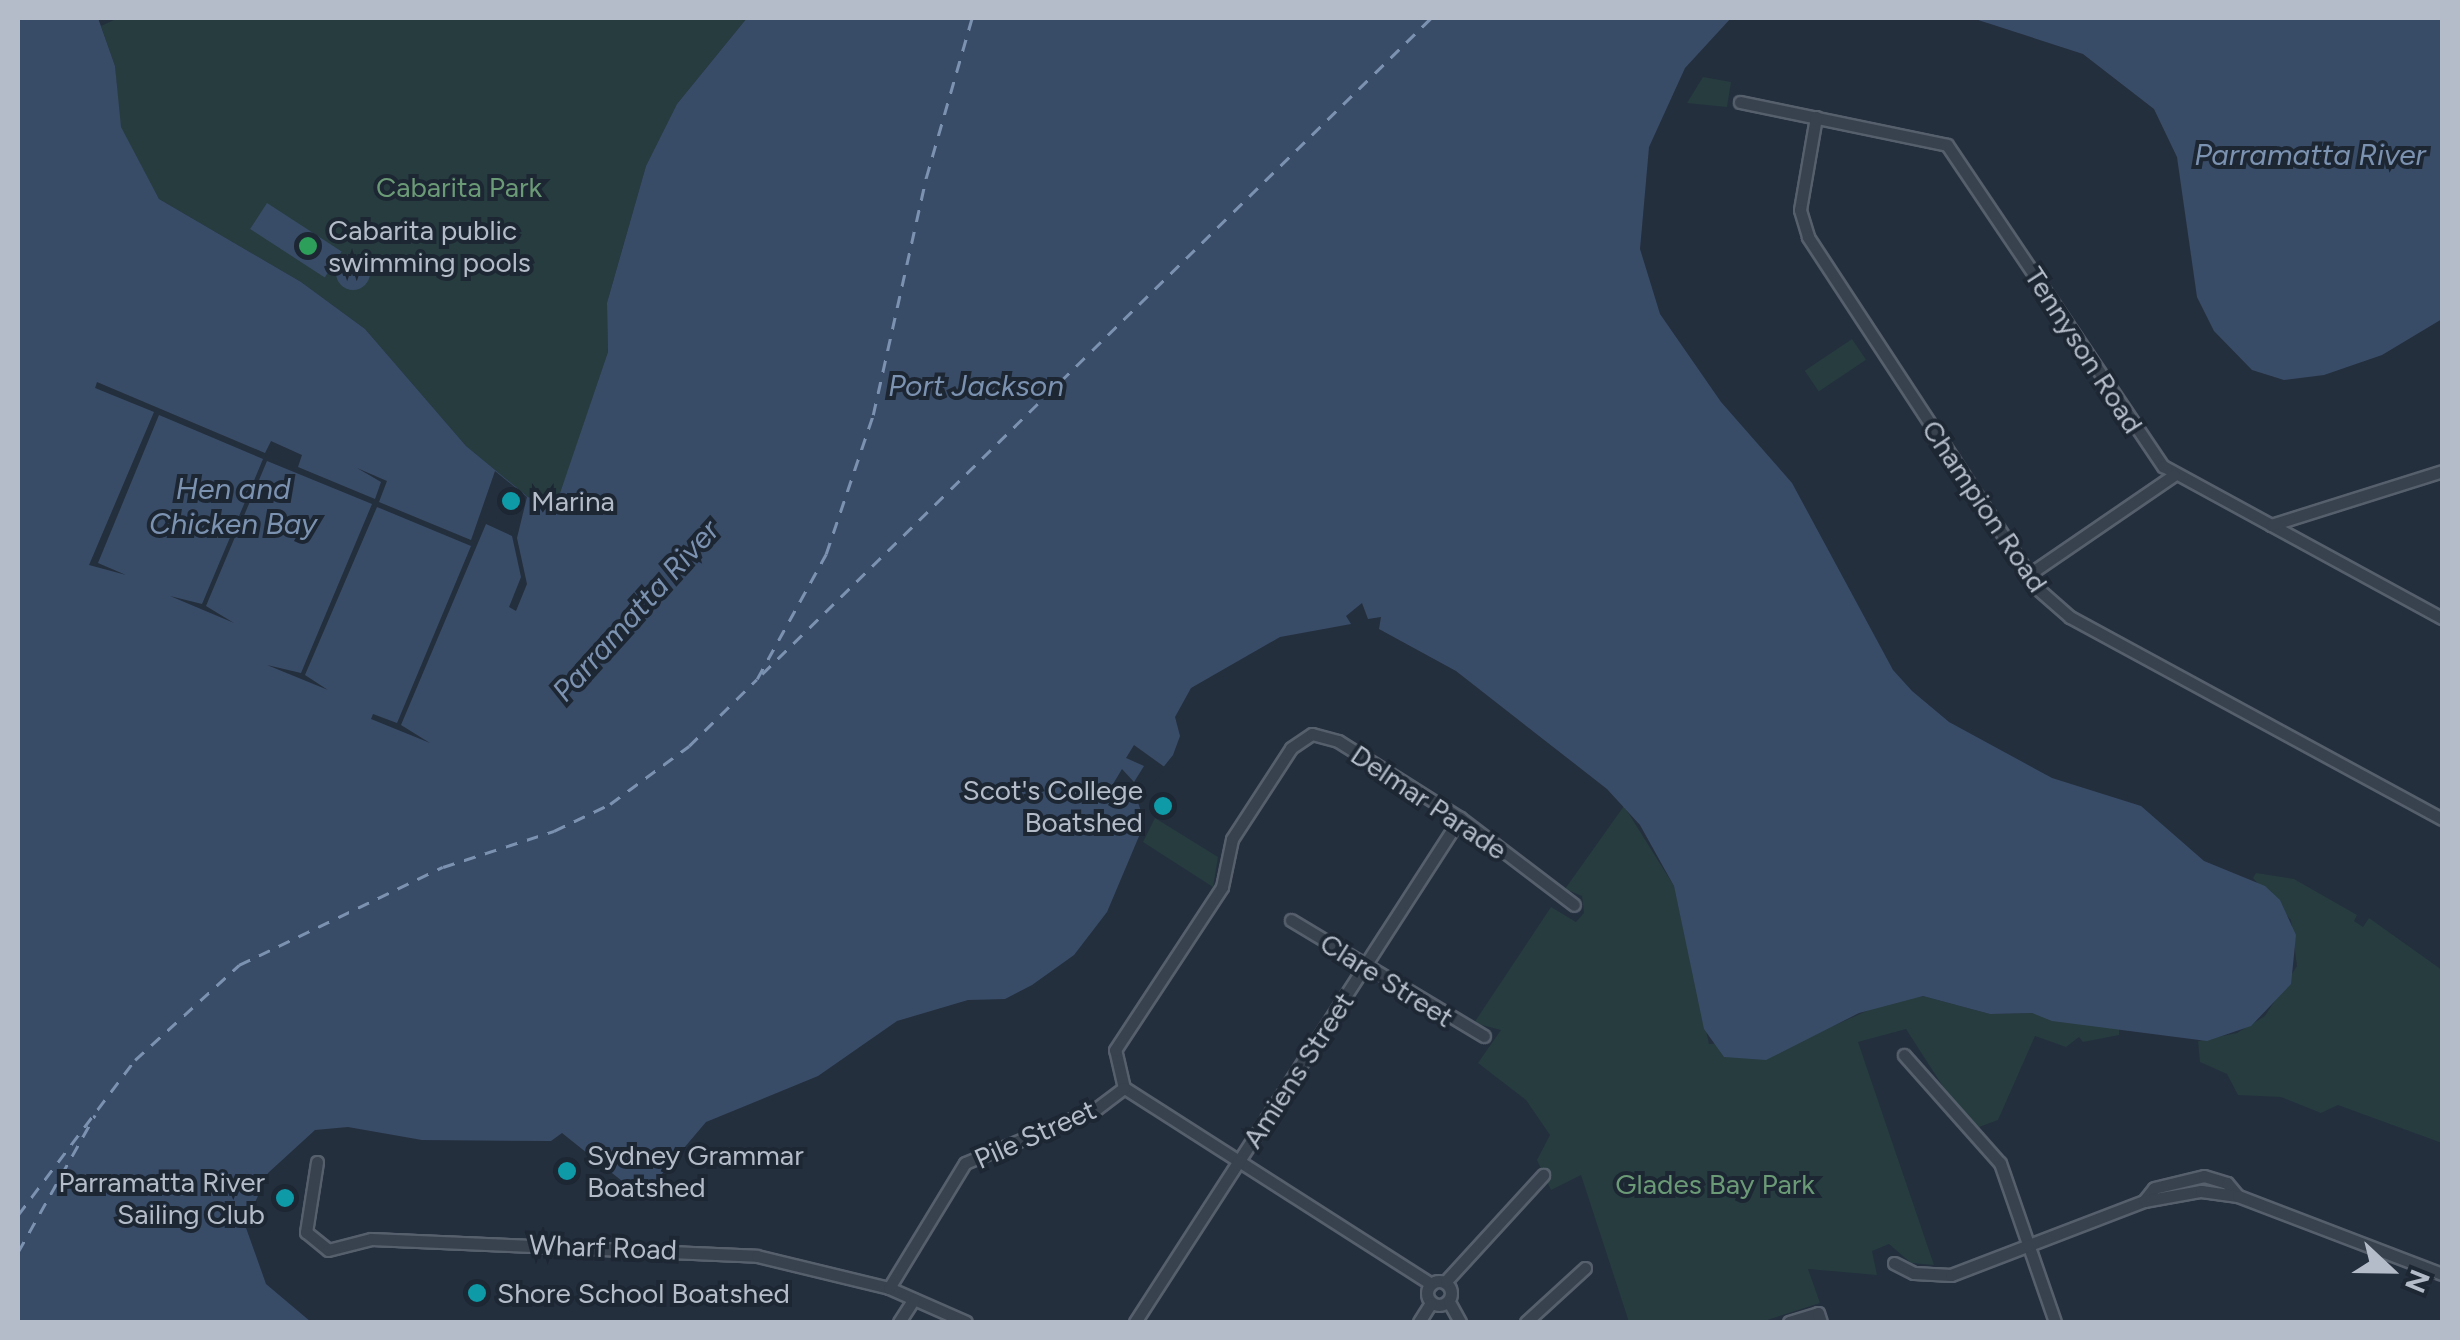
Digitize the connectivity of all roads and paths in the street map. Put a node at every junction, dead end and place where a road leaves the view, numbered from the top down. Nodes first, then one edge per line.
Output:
1 (1740, 102) dead end
2 (1816, 117) junction
3 (2442, 471) edge
4 (2174, 475) junction
5 (2270, 525) junction
6 (2028, 576) junction
7 (2442, 618) edge
8 (1460, 818) junction
9 (2442, 819) edge
10 (1574, 904) dead end
11 (1291, 920) dead end
12 (1365, 966) junction
13 (1484, 1036) dead end
14 (1904, 1055) dead end
15 (1121, 1083) junction
16 (1240, 1160) junction
17 (317, 1162) dead end
18 (1543, 1175) dead end
19 (2029, 1245) junction
20 (1894, 1263) dead end
21 (1585, 1268) dead end
22 (2442, 1274) edge
23 (1446, 1282) junction
24 (1431, 1284) junction
25 (889, 1288) junction
26 (914, 1299) junction
27 (1449, 1302) junction
28 (1431, 1303) junction
29 (1820, 1318) edge
30 (899, 1322) edge
31 (966, 1322) edge
32 (1135, 1322) edge
33 (1419, 1322) edge
34 (1460, 1322) edge
35 (1526, 1322) edge
36 (1789, 1322) edge
37 (2054, 1322) edge

1 - 2 street, Tennyson Road
2 - 4 street, Tennyson Road
2 - 6 street, Champion Road
3 - 5 street
4 - 5 street, Tennyson Road
4 - 6 street
5 - 7 street, Tennyson Road
6 - 9 street, Champion Road
8 - 10 street, Delmar Parade
8 - 12 street, Amiens Street
8 - 15 street, Delmar Parade
11 - 12 street, Clare Street
12 - 13 street, Clare Street
12 - 16 street, Amiens Street
14 - 19 street
15 - 16 street
15 - 25 street, Pile Street
16 - 24 street
16 - 32 street, Amiens Street
17 - 25 street, Wharf Road
18 - 23 street
19 - 20 street
19 - 22 street
19 - 37 street
21 - 35 street
23 - 24 street
23 - 27 street
24 - 28 street
25 - 26 street, Wharf Road
26 - 30 street
26 - 31 street, Wharf Road
27 - 28 street
27 - 34 street
28 - 33 street
29 - 36 street

